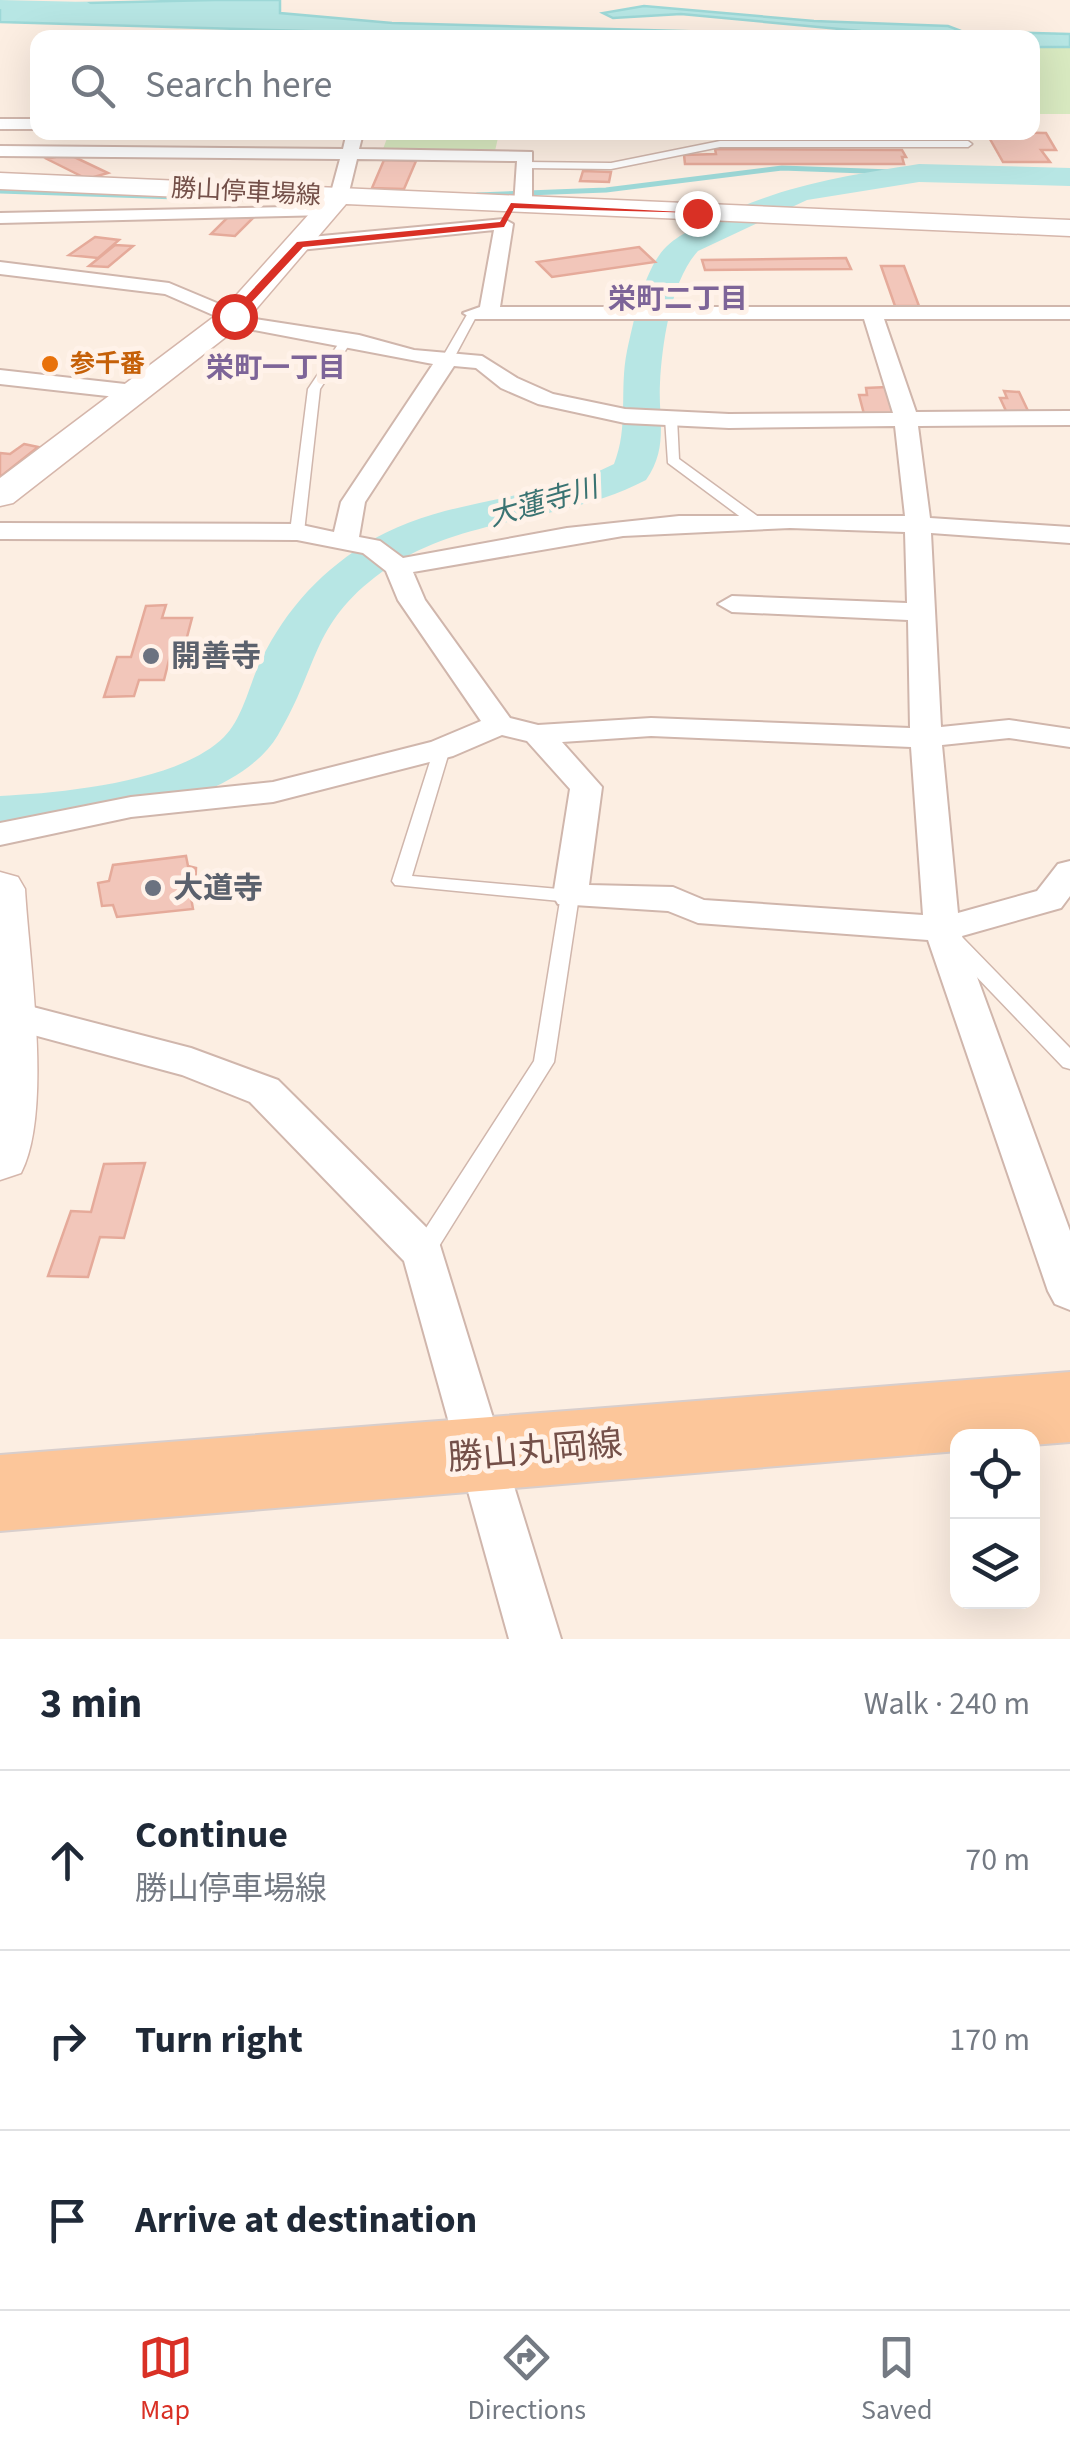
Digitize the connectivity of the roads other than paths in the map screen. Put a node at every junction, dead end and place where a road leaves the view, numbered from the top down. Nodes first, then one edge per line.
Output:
1 (0, 124) edge
2 (30, 124) edge
3 (353, 140) edge
4 (968, 144) dead end
5 (0, 151) edge
6 (134, 152) junction
7 (349, 152) junction
8 (526, 165) junction
9 (0, 181) edge
10 (116, 186) junction
11 (334, 203) junction
12 (512, 212) junction
13 (0, 218) edge
14 (1070, 228) edge
15 (300, 244) junction
16 (4, 272) edge
17 (481, 313) junction
18 (872, 313) junction
19 (1070, 313) edge
20 (234, 316) junction
21 (347, 339) junction
22 (448, 358) junction
23 (0, 377) edge
24 (134, 392) junction
25 (671, 418) junction
26 (906, 418) junction
27 (1070, 418) edge
28 (0, 494) edge
29 (755, 521) junction
30 (918, 524) junction
31 (0, 532) edge
32 (297, 532) junction
33 (1070, 535) edge
34 (344, 541) junction
35 (398, 567) junction
36 (732, 604) dead end
37 (924, 612) junction
38 (499, 724) junction
39 (538, 734) junction
40 (926, 738) junction
41 (1070, 738) edge
42 (442, 748) junction
43 (0, 834) edge
44 (1070, 872) edge
45 (0, 889) edge
46 (570, 896) junction
47 (942, 929) junction
48 (6, 1014) junction
49 (1070, 1062) edge
50 (0, 1156) edge
51 (423, 1252) junction
52 (1070, 1291) edge
53 (1070, 1407) edge
54 (480, 1456) junction
55 (0, 1493) edge
56 (536, 1639) edge

1 - 2 street
3 - 7 street
4 - 8 lane
5 - 6 street
6 - 7 street
6 - 10 street
7 - 8 street
7 - 11 street
8 - 12 street
9 - 10 main road, 勝山停車場線
10 - 11 main road, 勝山停車場線
11 - 12 main road
11 - 13 street
11 - 15 main road, 勝山停車場線
12 - 14 main road
12 - 15 street
12 - 17 street
15 - 20 main road, 勝山停車場線
16 - 20 street
17 - 18 street
17 - 22 lane
18 - 19 street
18 - 26 street
20 - 21 street
20 - 24 main road, 勝山停車場線
21 - 22 street
21 - 32 lane
22 - 25 street
22 - 34 street
23 - 24 street
24 - 28 main road, 勝山停車場線
25 - 26 street
25 - 29 lane
26 - 27 street
26 - 30 street
29 - 30 street
29 - 35 street
30 - 33 street
30 - 37 street
31 - 32 street
32 - 34 street
34 - 35 street
35 - 38 street
36 - 37 street
37 - 40 street
38 - 39 street
38 - 42 street
39 - 40 street
39 - 46 street
40 - 41 street
40 - 47 street
42 - 43 street
42 - 46 lane
44 - 47 street
45 - 48 main road
46 - 47 street
46 - 51 lane
47 - 49 lane
47 - 52 street
48 - 50 main road
48 - 51 street
51 - 54 street
53 - 54 main road, 勝山丸岡線
54 - 55 main road, 勝山丸岡線
54 - 56 street

